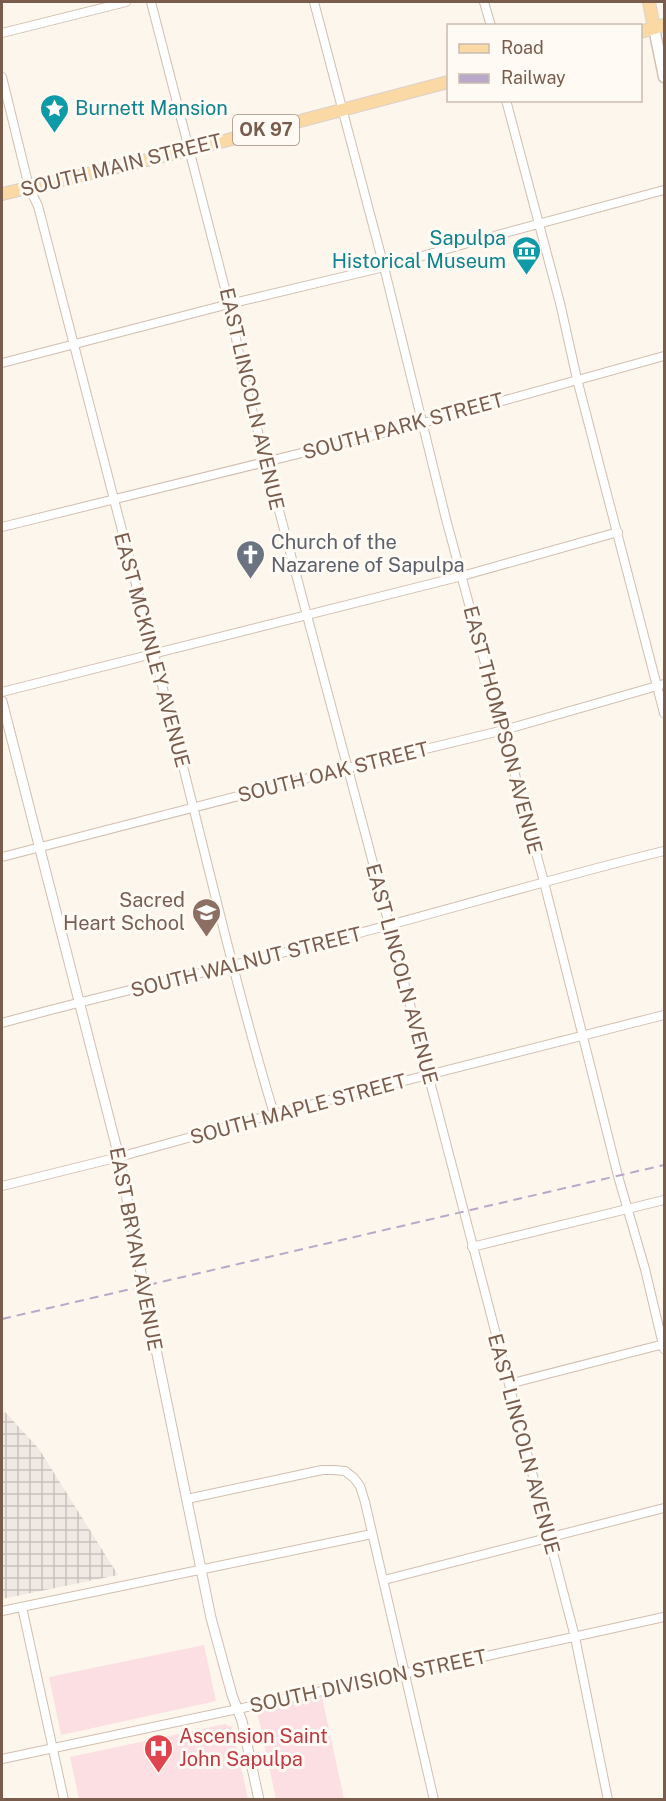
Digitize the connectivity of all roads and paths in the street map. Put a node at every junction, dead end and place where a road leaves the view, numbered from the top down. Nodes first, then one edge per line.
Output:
1 (126, 2) edge
2 (151, 2) edge
3 (314, 2) edge
4 (484, 2) edge
5 (649, 2) edge
6 (490, 24) edge
7 (659, 27) edge
8 (642, 31) edge
9 (2, 33) edge
10 (2, 77) edge
11 (664, 77) edge
12 (447, 82) edge
13 (507, 102) edge
14 (342, 110) junction
15 (190, 150) junction
16 (29, 187) junction
17 (664, 190) edge
18 (2, 194) edge
19 (540, 224) junction
20 (384, 267) junction
21 (229, 304) junction
22 (75, 344) junction
23 (664, 356) edge
24 (2, 363) edge
25 (577, 379) junction
26 (423, 423) junction
27 (265, 461) junction
28 (113, 499) junction
29 (2, 527) edge
30 (618, 532) junction
31 (462, 576) junction
32 (306, 615) junction
33 (153, 652) junction
34 (661, 685) edge
35 (2, 692) edge
36 (2, 701) edge
37 (664, 713) edge
38 (504, 730) junction
39 (347, 768) junction
40 (193, 808) junction
41 (39, 847) junction
42 (664, 851) edge
43 (2, 857) edge
44 (544, 882) junction
45 (388, 925) junction
46 (233, 965) junction
47 (78, 1002) junction
48 (664, 1015) edge
49 (2, 1023) edge
50 (583, 1037) junction
51 (428, 1075) junction
52 (274, 1114) junction
53 (119, 1157) junction
54 (2, 1186) edge
55 (664, 1200) edge
56 (627, 1209) junction
57 (472, 1247) junction
58 (664, 1346) edge
59 (509, 1384) junction
60 (187, 1499) junction
61 (664, 1508) edge
62 (372, 1534) junction
63 (548, 1539) junction
64 (201, 1569) junction
65 (384, 1580) junction
66 (22, 1607) junction
67 (2, 1611) edge
68 (664, 1617) edge
69 (575, 1637) junction
70 (406, 1673) junction
71 (237, 1709) junction
72 (53, 1748) junction
73 (2, 1759) edge
74 (64, 1800) edge
75 (259, 1800) edge
76 (434, 1800) edge
77 (608, 1800) edge

1 - 9 street
2 - 15 street, EAST LINCOLN AVENUE
3 - 14 street, EAST THOMPSON AVENUE
4 - 6 street
5 - 7 main road
7 - 8 main road
7 - 11 main road
10 - 16 street, EAST MCKINLEY AVENUE
12 - 14 main road, SOUTH MAIN STREET / OK 97
13 - 19 street
14 - 15 main road, SOUTH MAIN STREET / OK 97
14 - 20 street, EAST THOMPSON AVENUE
15 - 16 main road, SOUTH MAIN STREET / OK 97
15 - 21 street, EAST LINCOLN AVENUE
16 - 18 main road, SOUTH MAIN STREET / OK 97
16 - 22 street, EAST MCKINLEY AVENUE
17 - 19 street
19 - 20 street
19 - 25 street
20 - 21 street
20 - 26 street, EAST THOMPSON AVENUE
21 - 22 street
21 - 27 street, EAST LINCOLN AVENUE
22 - 24 street
22 - 28 street, EAST MCKINLEY AVENUE
23 - 25 street, SOUTH PARK STREET
25 - 26 street, SOUTH PARK STREET
25 - 30 street
26 - 27 street, SOUTH PARK STREET
26 - 31 street, EAST THOMPSON AVENUE
27 - 28 street, SOUTH PARK STREET
27 - 32 street, EAST LINCOLN AVENUE
28 - 29 street, SOUTH PARK STREET
28 - 33 street, EAST MCKINLEY AVENUE
30 - 31 street
30 - 34 street
31 - 32 street
31 - 38 street, EAST THOMPSON AVENUE
32 - 33 street
32 - 39 street, EAST LINCOLN AVENUE
33 - 35 street
33 - 40 street, EAST MCKINLEY AVENUE
34 - 37 street
34 - 38 street, SOUTH OAK STREET
36 - 41 street, EAST BRYAN AVENUE
38 - 39 street, SOUTH OAK STREET
38 - 44 street, EAST THOMPSON AVENUE
39 - 40 street, SOUTH OAK STREET
39 - 45 street, EAST LINCOLN AVENUE
40 - 41 street, SOUTH OAK STREET
40 - 46 street, EAST MCKINLEY AVENUE
41 - 43 street, SOUTH OAK STREET
41 - 47 street, EAST BRYAN AVENUE
42 - 44 street, SOUTH WALNUT STREET
44 - 45 street, SOUTH WALNUT STREET
44 - 50 street, EAST THOMPSON AVENUE
45 - 46 street, SOUTH WALNUT STREET
45 - 51 street, EAST LINCOLN AVENUE
46 - 47 street, SOUTH WALNUT STREET
46 - 52 street, EAST MCKINLEY AVENUE
47 - 49 street, SOUTH WALNUT STREET
47 - 53 street, EAST BRYAN AVENUE
48 - 50 street, SOUTH MAPLE STREET
50 - 51 street, SOUTH MAPLE STREET
50 - 56 street, EAST THOMPSON AVENUE
51 - 52 street, SOUTH MAPLE STREET
51 - 57 street, EAST LINCOLN AVENUE
52 - 53 street, SOUTH MAPLE STREET
53 - 54 street, SOUTH MAPLE STREET
53 - 60 street, EAST BRYAN AVENUE
55 - 56 street
56 - 57 street
56 - 58 street, EAST THOMPSON AVENUE
57 - 59 street, EAST LINCOLN AVENUE
58 - 59 street
59 - 63 street, EAST LINCOLN AVENUE
60 - 62 street
60 - 64 street, EAST BRYAN AVENUE
61 - 63 street
62 - 64 street
62 - 65 street
63 - 65 street
63 - 69 street, EAST LINCOLN AVENUE
64 - 66 street
64 - 71 street, EAST BRYAN AVENUE
65 - 70 street
66 - 67 street
66 - 72 street
68 - 69 street, SOUTH DIVISION STREET
69 - 70 street, SOUTH DIVISION STREET
69 - 77 street, EAST LINCOLN AVENUE
70 - 71 street, SOUTH DIVISION STREET
70 - 76 street
71 - 72 street, SOUTH DIVISION STREET
71 - 75 street, EAST BRYAN AVENUE
72 - 73 street, SOUTH DIVISION STREET
72 - 74 street

